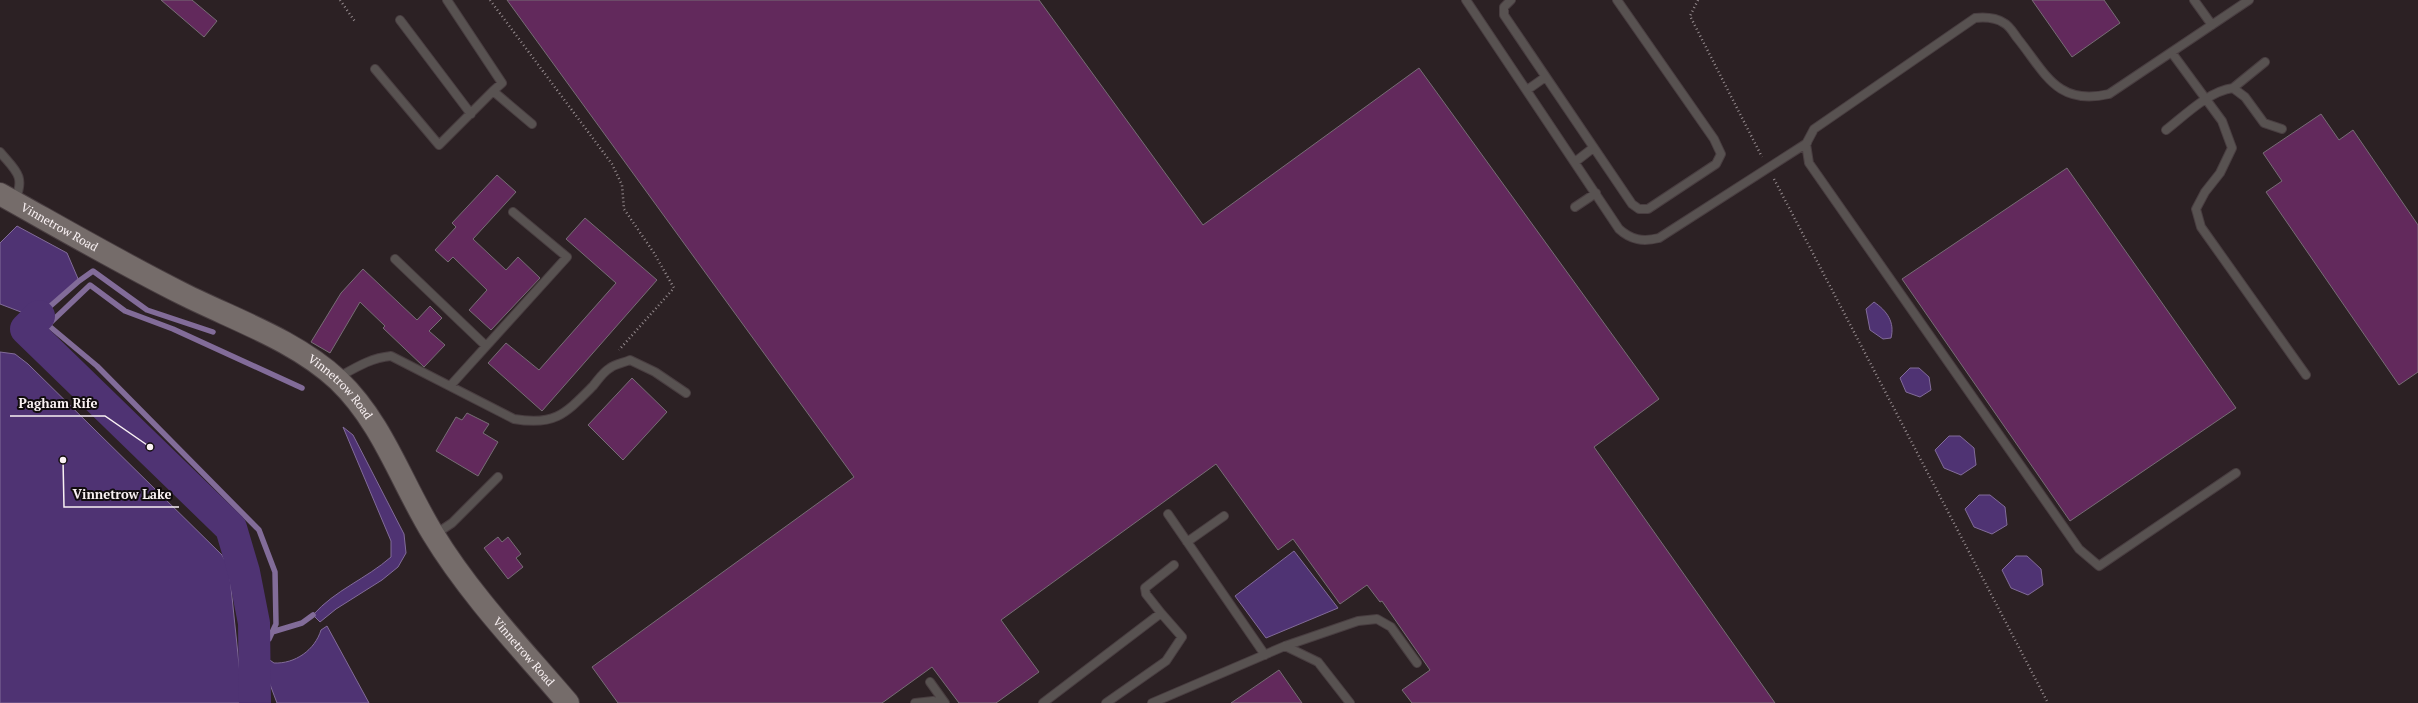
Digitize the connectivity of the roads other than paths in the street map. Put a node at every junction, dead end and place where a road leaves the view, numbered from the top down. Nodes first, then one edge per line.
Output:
1 (447, 0) edge
2 (1466, 0) edge
3 (1511, 0) edge
4 (1617, 0) edge
5 (2194, 0) edge
6 (2249, 0) edge
7 (400, 20) dead end
8 (2212, 25) junction
9 (2172, 53) junction
10 (2265, 62) dead end
11 (375, 69) dead end
12 (1544, 78) junction
13 (2233, 88) junction
14 (1527, 90) junction
15 (493, 91) junction
16 (2206, 100) junction
17 (471, 114) junction
18 (532, 124) dead end
19 (2282, 129) dead end
20 (2166, 130) dead end
21 (1807, 143) junction
22 (1593, 148) junction
23 (0, 152) edge
24 (1575, 162) junction
25 (1596, 193) junction
26 (7, 198) edge
27 (1575, 207) dead end
28 (513, 212) dead end
29 (395, 259) dead end
30 (486, 346) junction
31 (2306, 375) dead end
32 (336, 379) junction
33 (451, 385) junction
34 (686, 393) dead end
35 (2236, 473) dead end
36 (498, 477) dead end
37 (1168, 514) dead end
38 (1224, 516) dead end
39 (434, 535) junction
40 (1187, 542) junction
41 (1174, 565) dead end
42 (1161, 613) junction
43 (1285, 646) junction
44 (1265, 655) junction
45 (1417, 663) dead end
46 (930, 682) dead end
47 (568, 703) edge
48 (915, 703) edge
49 (942, 703) edge
50 (945, 703) edge
51 (1043, 703) edge
52 (1106, 703) edge
53 (1152, 703) edge
54 (1350, 703) edge

1 - 15 lane
2 - 14 lane
3 - 12 lane
4 - 22 lane
5 - 8 lane
6 - 8 lane
7 - 17 lane
8 - 9 lane
9 - 16 lane
9 - 21 lane
10 - 13 lane
11 - 17 lane
12 - 14 lane
12 - 22 lane
13 - 16 lane
13 - 19 lane
14 - 24 lane
15 - 17 lane
15 - 18 lane
16 - 20 lane
16 - 31 lane
21 - 25 lane
21 - 35 lane
22 - 24 lane
23 - 26 lane
24 - 25 lane
25 - 27 lane
26 - 32 street, Vinnetrow Road
28 - 30 lane
29 - 30 lane
30 - 33 lane
32 - 33 lane
32 - 39 street, Vinnetrow Road
33 - 34 lane
36 - 39 lane
37 - 40 lane
38 - 40 lane
39 - 47 street, Vinnetrow Road
40 - 44 lane
41 - 42 lane
42 - 51 lane
42 - 52 lane
43 - 44 lane
43 - 45 lane
43 - 54 lane
44 - 53 lane
46 - 50 lane
48 - 49 lane

